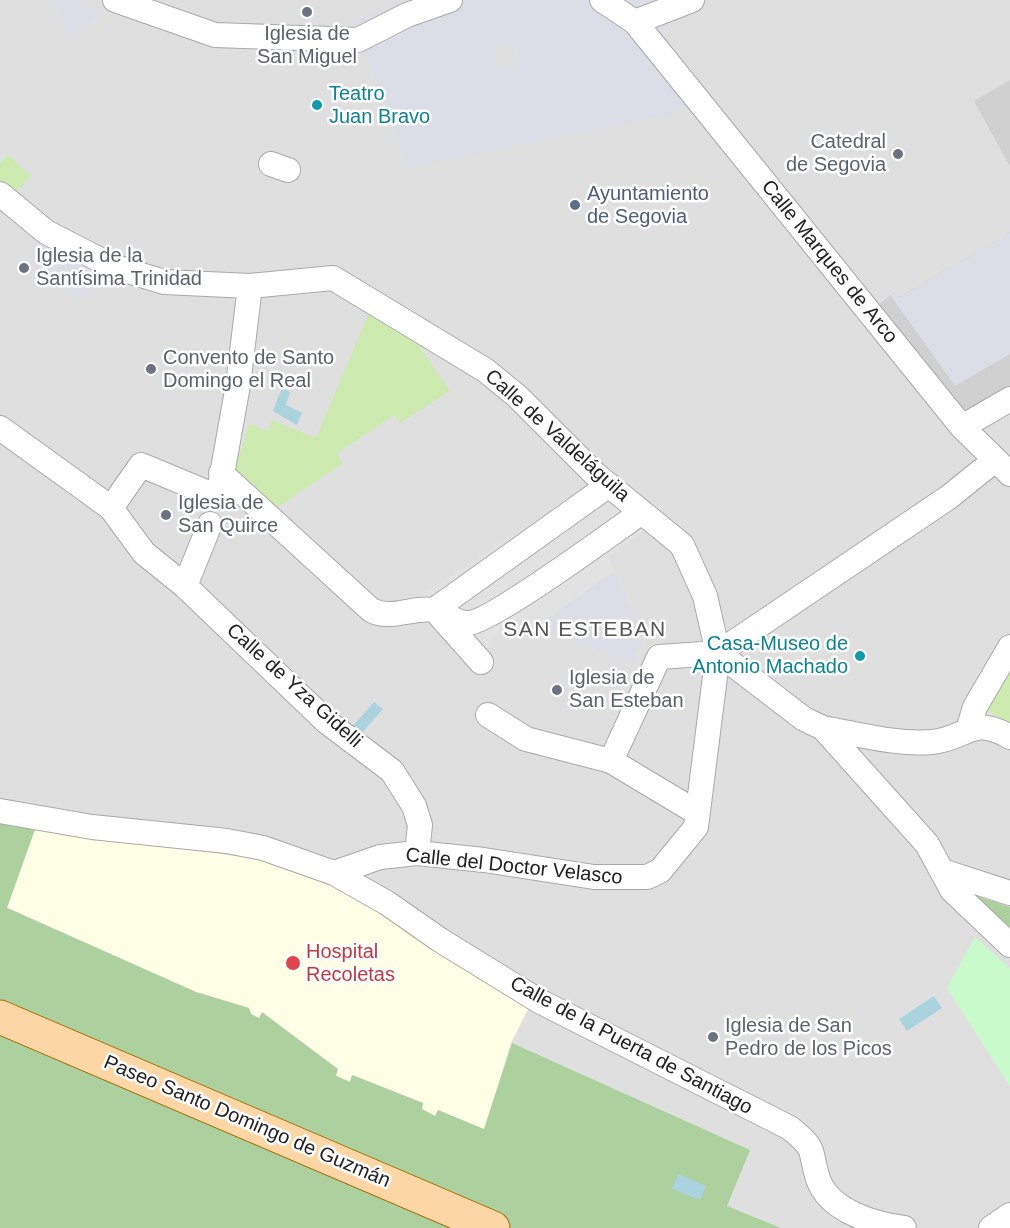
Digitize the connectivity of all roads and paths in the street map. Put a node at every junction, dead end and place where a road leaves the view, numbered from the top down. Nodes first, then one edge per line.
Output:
1 (450, 0) edge
2 (602, 0) edge
3 (692, 0) edge
4 (119, 1) edge
5 (634, 22) junction
6 (0, 194) edge
7 (250, 286) junction
8 (1010, 399) edge
9 (962, 427) junction
10 (0, 428) edge
11 (1002, 467) edge
12 (221, 473) junction
13 (609, 485) junction
14 (111, 508) junction
15 (642, 512) junction
16 (210, 524) dead end
17 (185, 586) junction
18 (434, 610) junction
19 (1010, 647) edge
20 (718, 653) junction
21 (481, 662) dead end
22 (488, 715) dead end
23 (813, 724) junction
24 (968, 730) junction
25 (1002, 732) edge
26 (611, 761) junction
27 (0, 811) edge
28 (696, 812) junction
29 (417, 853) junction
30 (942, 871) junction
31 (334, 873) junction
32 (1010, 893) edge
33 (1010, 945) edge
34 (0, 1017) edge
35 (1010, 1215) edge
36 (493, 1228) edge
37 (904, 1228) edge
38 (991, 1228) edge

1 - 4 street
2 - 5 street, Calle Marques de Arco
3 - 5 street
5 - 9 street, Calle Marques de Arco
6 - 7 street
7 - 12 street
7 - 13 street, Calle de Valdeláguila
8 - 9 street
9 - 11 street, Calle Marques de Arco
10 - 14 street
11 - 20 street
12 - 14 street
12 - 18 street
13 - 15 street, Calle de Valdeláguila
13 - 18 street
14 - 17 street, Calle de Yza Gidelli
15 - 18 street
15 - 20 street, Calle de Valdeláguila
16 - 17 street
17 - 29 street, Calle de Yza Gidelli
18 - 21 street
19 - 24 street
20 - 23 street
20 - 26 street
20 - 28 street, Calle del Doctor Velasco
22 - 26 street
23 - 24 street
23 - 30 street
24 - 25 street
26 - 28 street
27 - 31 street
28 - 29 street, Calle del Doctor Velasco
29 - 31 street, Calle del Doctor Velasco
30 - 32 street
30 - 33 street
31 - 37 street, Calle de la Puerta de Santiago
34 - 36 main road, Paseo Santo Domingo de Guzmán
35 - 38 street

